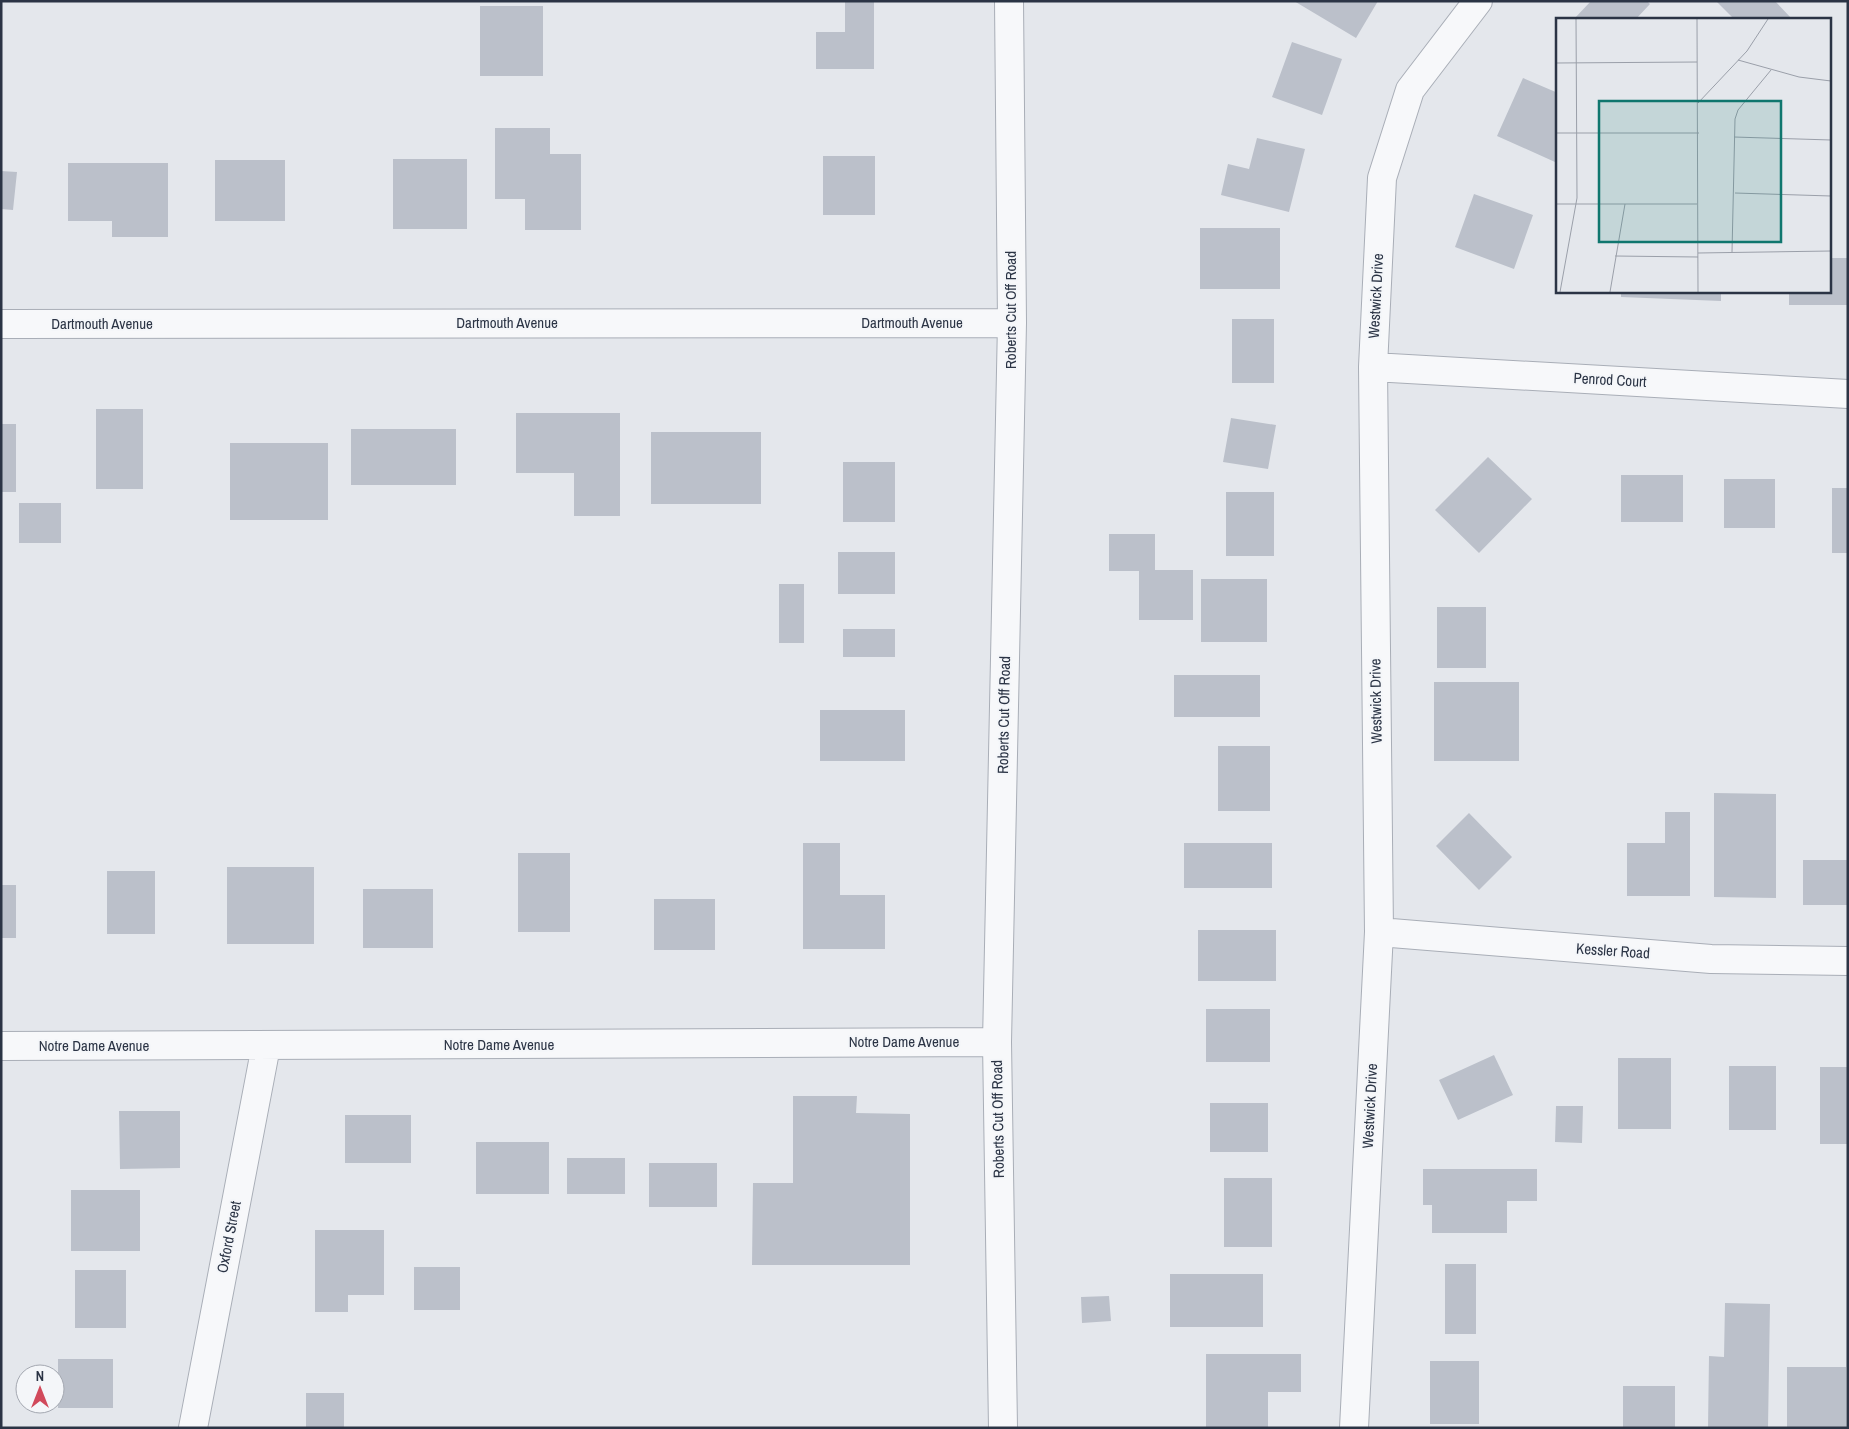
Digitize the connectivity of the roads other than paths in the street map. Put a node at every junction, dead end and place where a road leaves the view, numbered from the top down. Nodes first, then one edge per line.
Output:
1 (1478, 1) edge
2 (1014, 6) edge
3 (1012, 323) junction
4 (1, 324) edge
5 (1372, 367) junction
6 (1848, 394) edge
7 (1379, 932) junction
8 (1848, 961) edge
9 (997, 1042) junction
10 (1, 1046) edge
11 (266, 1046) junction
12 (193, 1428) edge
13 (1003, 1428) edge
14 (1354, 1428) edge

1 - 5 street, Westwick Drive
2 - 3 street, Roberts Cut Off Road
3 - 4 street, Dartmouth Avenue
3 - 9 street, Roberts Cut Off Road
5 - 6 street, Penrod Court
5 - 7 street, Westwick Drive
7 - 8 street, Kessler Road
7 - 14 street, Westwick Drive
9 - 11 street, Notre Dame Avenue
9 - 13 street, Roberts Cut Off Road
10 - 11 street, Notre Dame Avenue
11 - 12 street, Oxford Street

